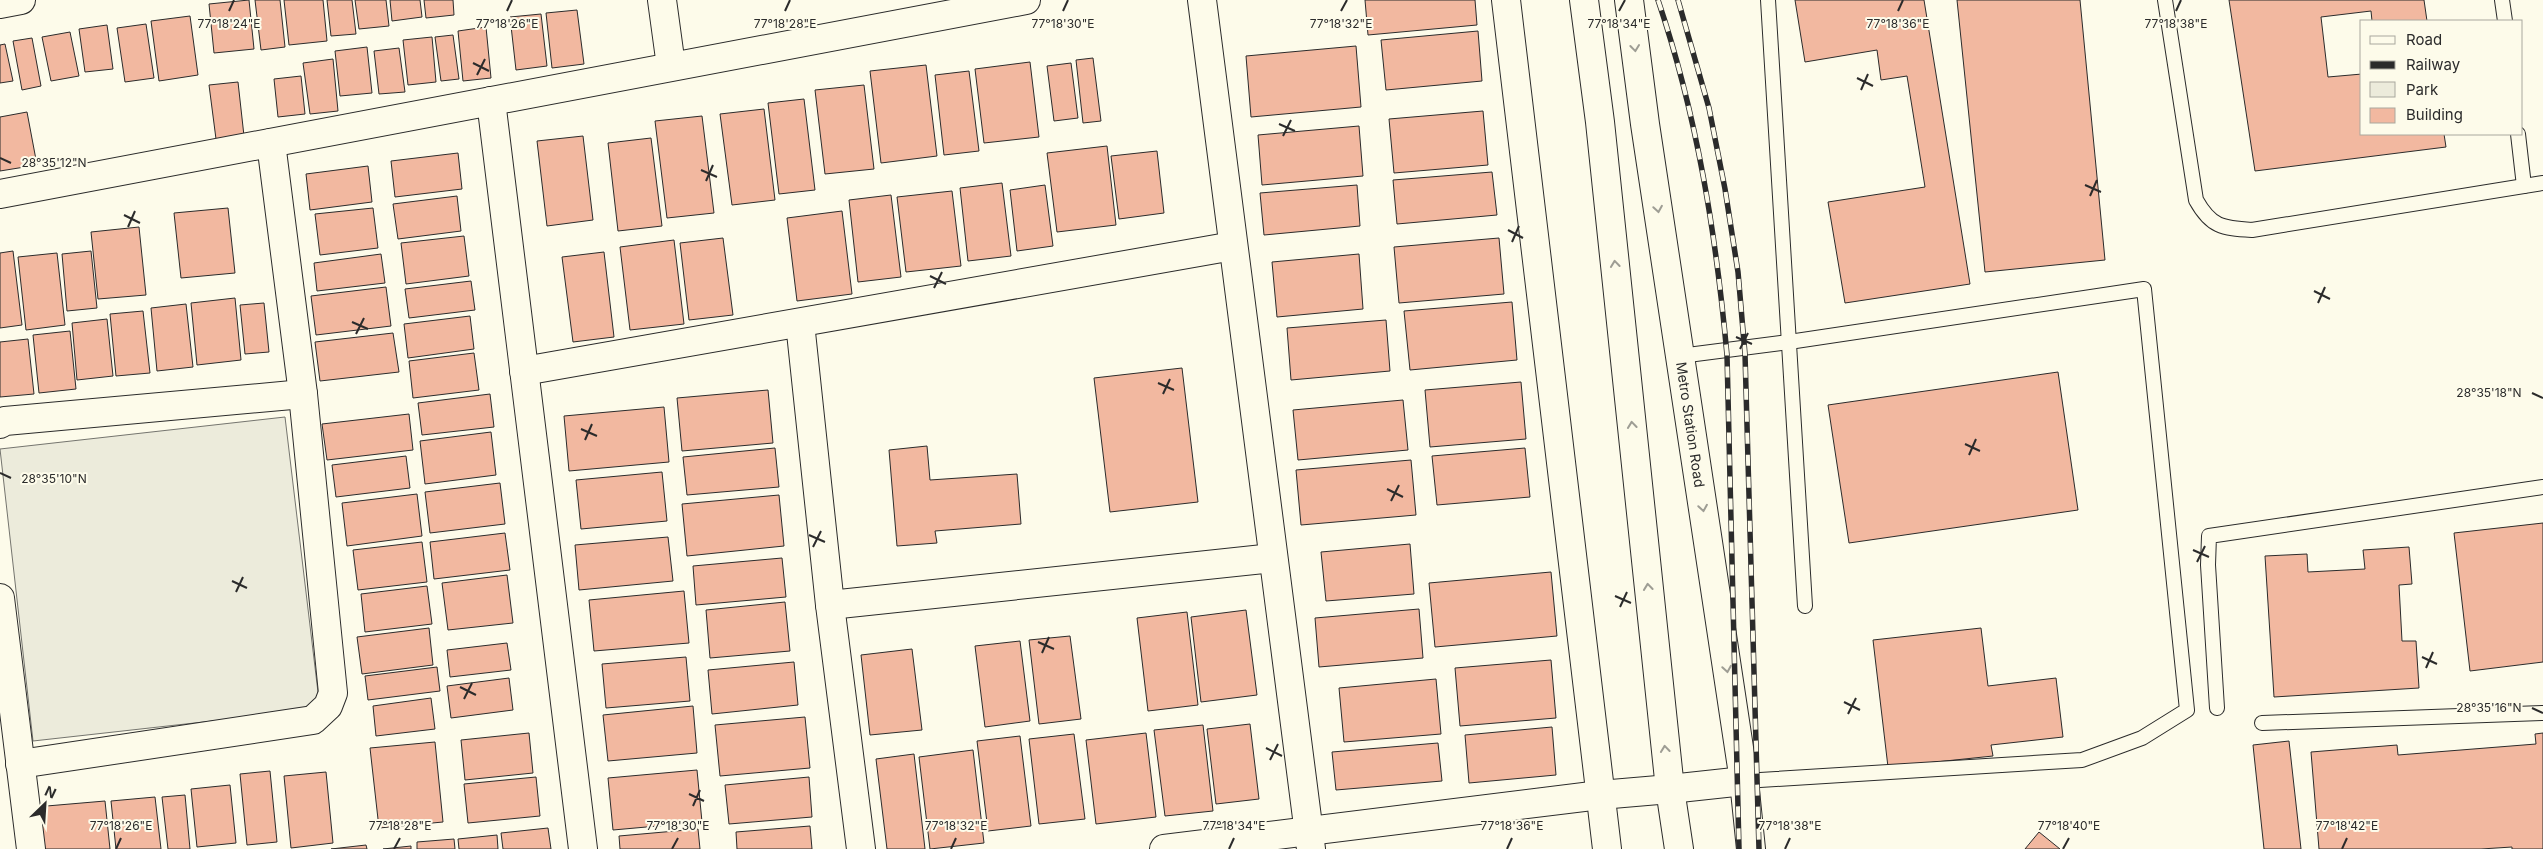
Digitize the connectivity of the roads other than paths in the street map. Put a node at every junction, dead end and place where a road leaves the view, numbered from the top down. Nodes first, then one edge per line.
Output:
1 (21, 0) edge
2 (662, 0) edge
3 (1026, 0) edge
4 (1202, 0) edge
5 (1506, 0) edge
6 (1584, 0) edge
7 (1629, 0) edge
8 (1768, 0) edge
9 (2165, 0) edge
10 (2502, 0) edge
11 (0, 4) edge
12 (926, 9) edge
13 (2505, 20) edge
14 (671, 66) junction
15 (491, 101) junction
16 (2518, 135) edge
17 (271, 142) junction
18 (2543, 184) edge
19 (2524, 186) junction
20 (0, 194) edge
21 (1233, 246) junction
22 (800, 323) junction
23 (1789, 342) junction
24 (1680, 356) junction
25 (524, 372) junction
26 (303, 394) junction
27 (0, 424) edge
28 (2543, 487) edge
29 (1273, 558) junction
30 (0, 598) edge
31 (830, 605) junction
32 (1806, 606) dead end
33 (2216, 708) dead end
34 (2543, 714) edge
35 (2262, 723) dead end
36 (20, 764) junction
37 (1744, 781) junction
38 (1670, 789) junction
39 (1600, 795) junction
40 (1310, 840) edge
41 (31, 849) edge
42 (583, 849) edge
43 (861, 849) edge
44 (1164, 849) edge
45 (1607, 849) edge
46 (1679, 849) edge
47 (1751, 849) edge

1 - 11 street
2 - 14 street
3 - 12 street
4 - 21 street
5 - 39 street
38 -> 6 street
7 -> 24 street, Metro Station Road
8 - 23 lane
9 - 19 lane
10 - 13 lane
12 - 14 street
14 - 15 street
15 - 17 street
15 - 25 street
16 - 19 lane
17 - 20 street
17 - 26 street
18 - 19 lane
21 - 22 street
21 - 29 street
22 - 25 street
22 - 31 street
23 - 24 lane
23 - 32 lane
23 - 37 lane
24 -> 37 street, Metro Station Road
25 - 42 street
26 - 27 street
26 - 36 street
28 - 33 lane
29 - 31 street
29 - 40 street
30 - 36 street
31 - 43 street
34 - 35 lane
36 - 41 street
37 - 38 street
37 - 47 street, Metro Station Road
38 - 39 street
38 - 46 street
39 - 40 street
39 - 45 street
40 - 44 street

